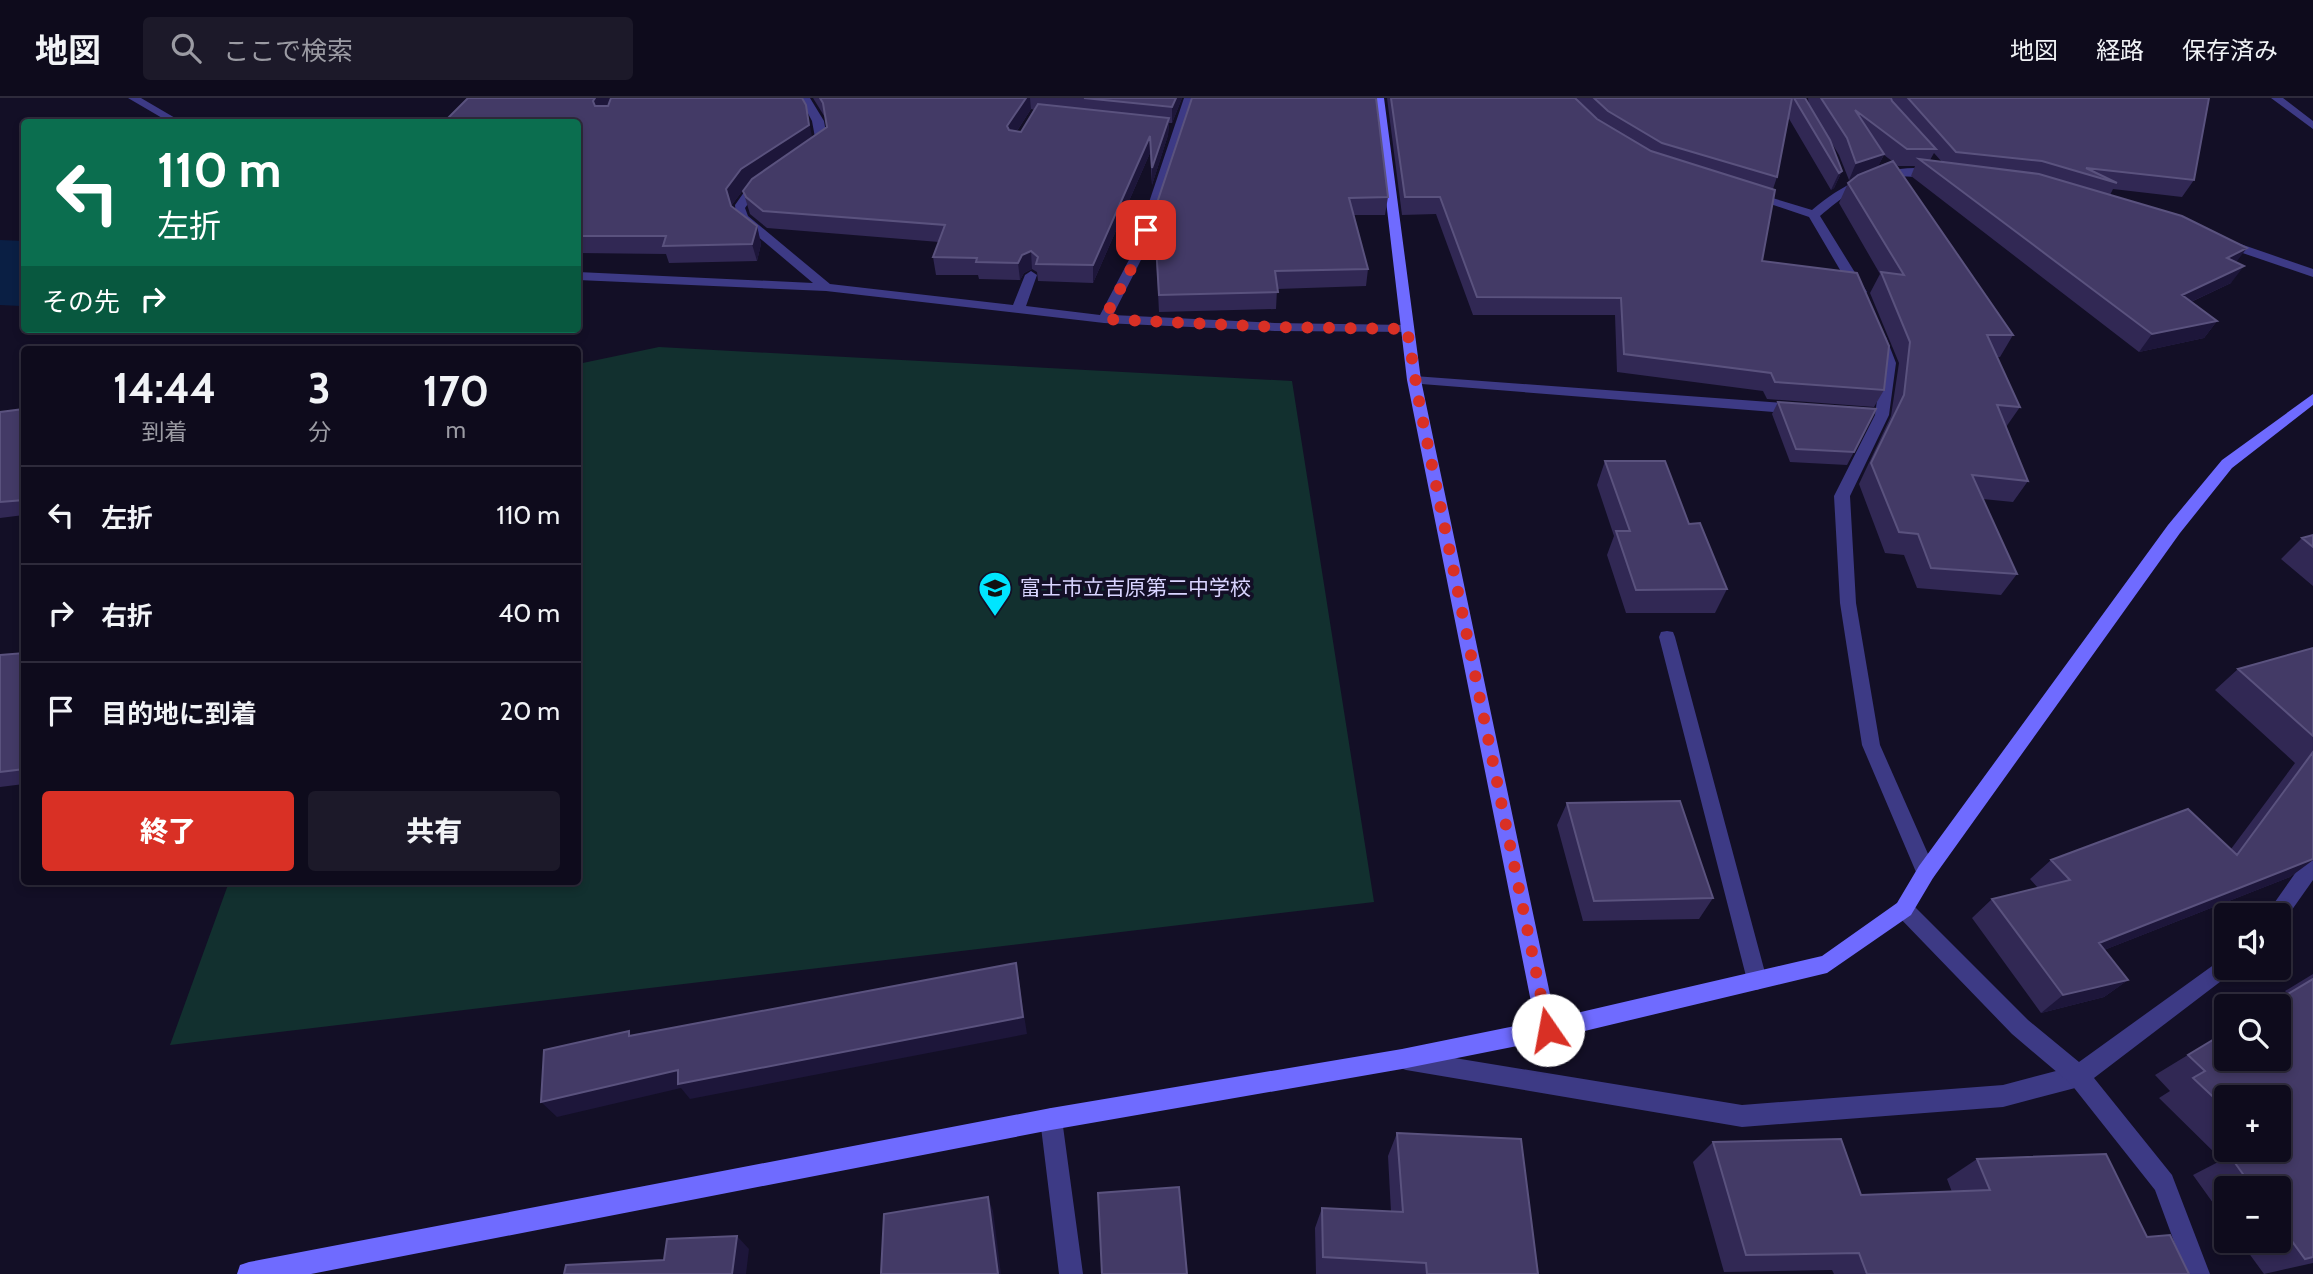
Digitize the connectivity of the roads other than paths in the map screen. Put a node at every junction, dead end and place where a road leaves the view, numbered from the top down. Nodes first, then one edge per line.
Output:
1 (133, 98) edge
2 (805, 98) edge
3 (1189, 98) edge
4 (1378, 98) edge
5 (2276, 98) edge
6 (171, 119) edge
7 (2313, 126) edge
8 (1928, 158) edge
9 (798, 159) edge
10 (770, 179) edge
11 (1739, 192) edge
12 (1814, 215) junction
13 (2213, 239) edge
14 (2313, 273) edge
15 (1031, 275) edge
16 (581, 276) edge
17 (826, 286) junction
18 (1866, 303) edge
19 (1018, 309) junction
20 (1104, 319) junction
21 (1875, 327) edge
22 (1407, 329) junction
23 (1415, 380) junction
24 (2313, 398) edge
25 (1813, 410) edge
26 (1667, 637) dead end
27 (2313, 864) edge
28 (1927, 872) junction
29 (2285, 903) edge
30 (1903, 909) junction
31 (2214, 974) edge
32 (1757, 980) junction
33 (1548, 1030) junction
34 (1402, 1059) junction
35 (2079, 1076) junction
36 (1051, 1119) junction
37 (249, 1274) edge
38 (1071, 1274) edge
39 (2198, 1274) edge

1 - 6 street
2 - 9 street
3 - 20 street
4 - 22 street
5 - 7 street
8 - 12 street
10 - 17 street
11 - 12 street
12 - 18 street
13 - 14 street
15 - 19 street
16 - 17 street
17 - 19 street
19 - 20 street
20 - 22 street
21 - 28 street
22 - 23 street
23 - 25 street
23 - 33 street
24 - 28 street
26 - 32 street
27 - 29 street
28 - 30 street
30 - 32 street
30 - 35 street
31 - 35 street
32 - 33 street
33 - 34 street
34 - 35 street
34 - 36 street
35 - 39 street
36 - 37 street
36 - 38 street

